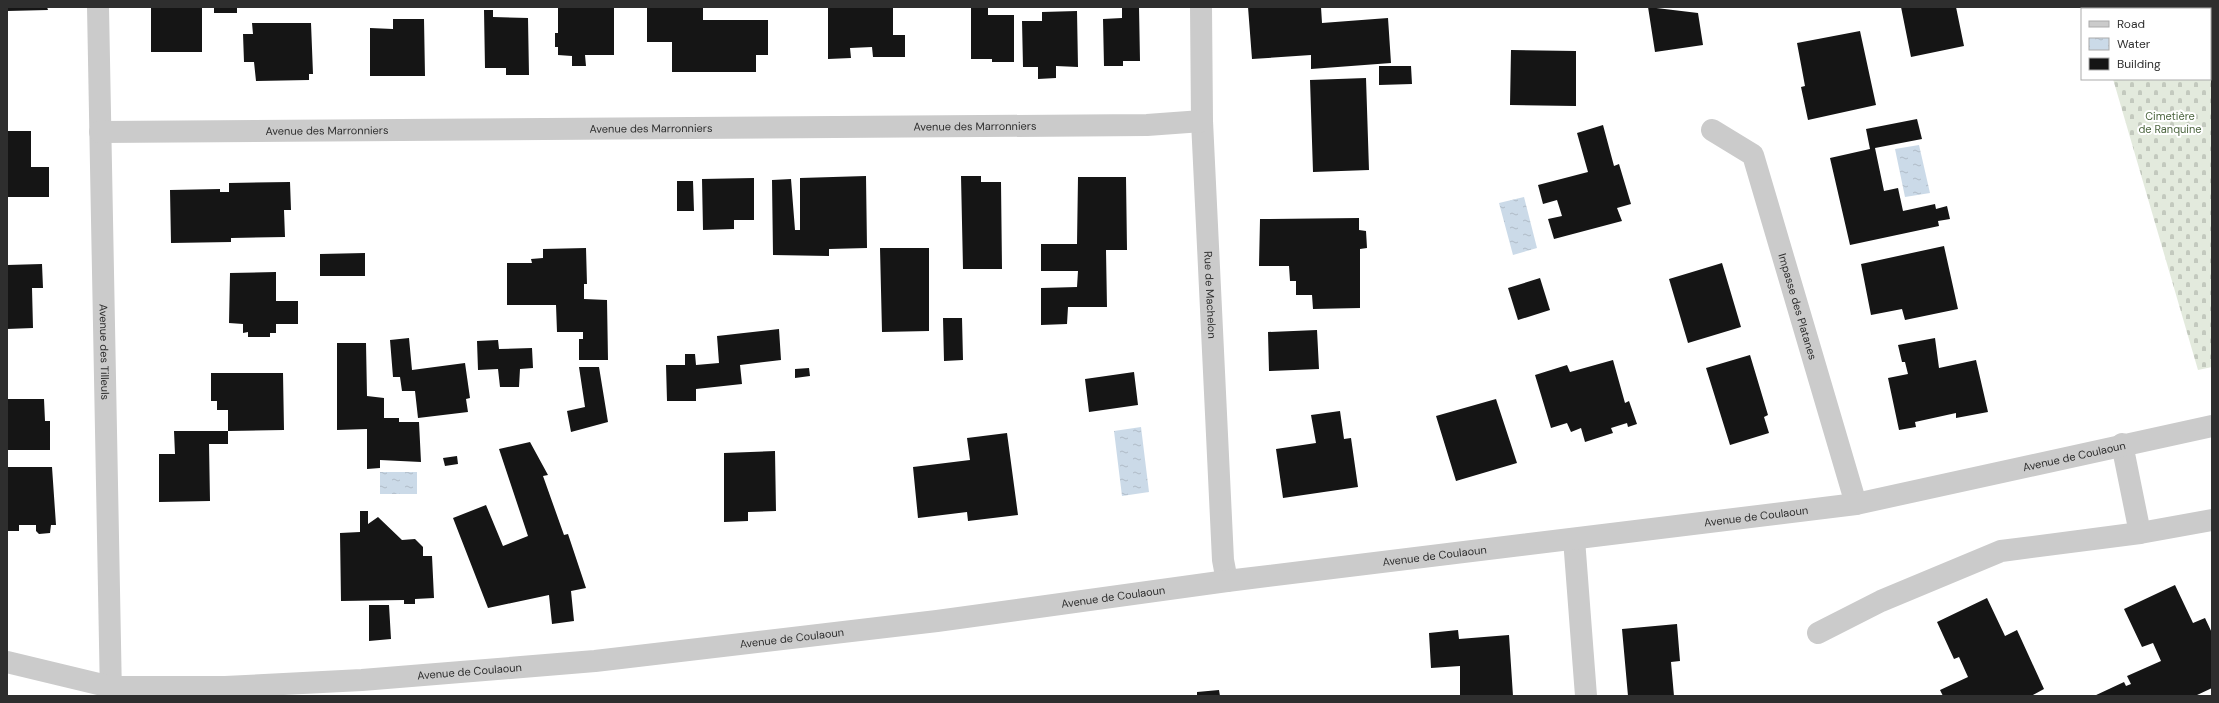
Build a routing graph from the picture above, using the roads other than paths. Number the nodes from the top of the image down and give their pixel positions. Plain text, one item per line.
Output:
1 (98, 7) edge
2 (1201, 7) edge
3 (1202, 121) junction
4 (1712, 130) dead end
5 (100, 132) junction
6 (2212, 426) edge
7 (2122, 444) junction
8 (1856, 504) junction
9 (2212, 520) edge
10 (2140, 533) junction
11 (1574, 539) junction
12 (1227, 581) junction
13 (1818, 633) dead end
14 (7, 662) edge
15 (111, 692) edge
16 (1586, 696) edge

1 - 5 street, Avenue des Tilleuls
2 - 3 street, Rue de Machelon
3 - 5 street, Avenue des Marronniers
3 - 12 street, Rue de Machelon
4 - 8 street, Impasse des Platanes
5 - 15 street, Avenue des Tilleuls
6 - 7 street, Avenue de Coulaoun
7 - 8 street, Avenue de Coulaoun
7 - 10 street
8 - 11 street, Avenue de Coulaoun
9 - 10 street
10 - 13 street
11 - 12 street, Avenue de Coulaoun
11 - 16 street
12 - 15 street, Avenue de Coulaoun
14 - 15 street, Avenue de Coulaoun

